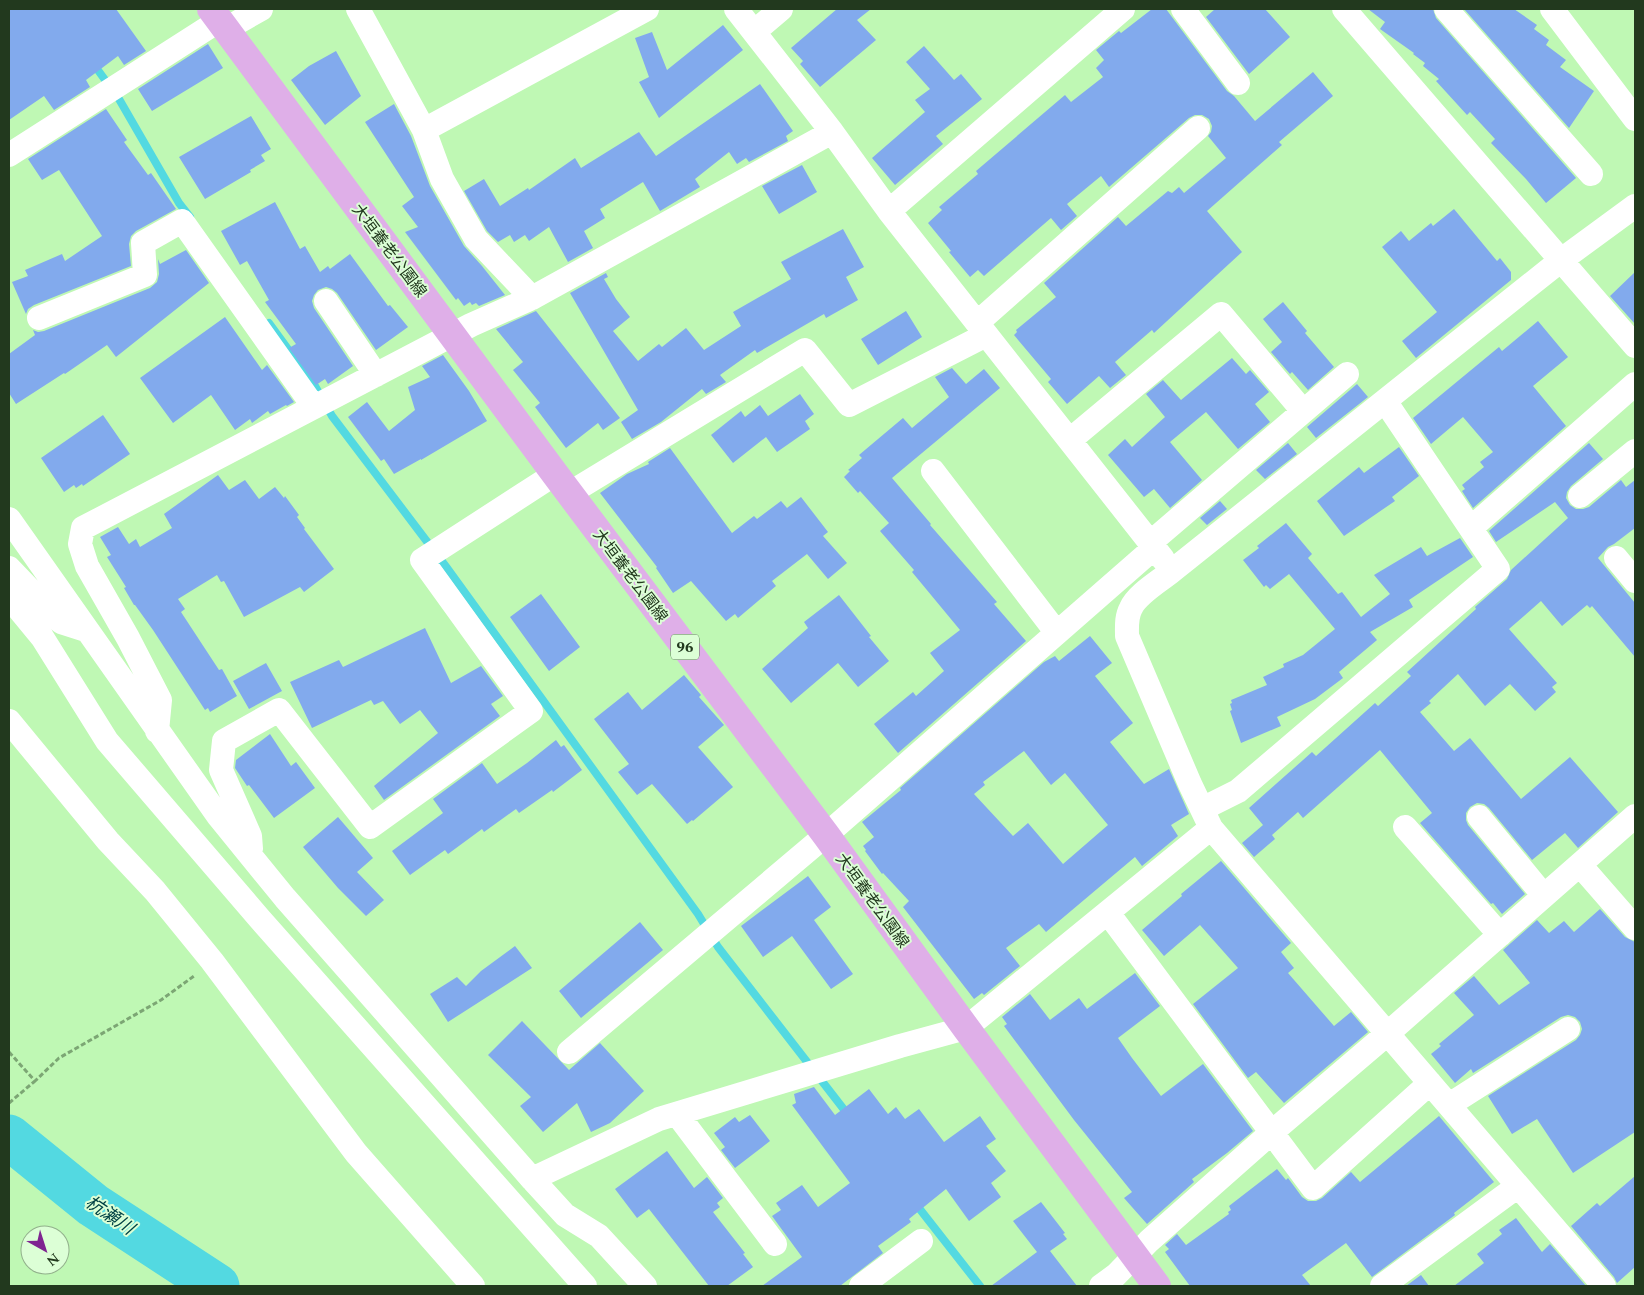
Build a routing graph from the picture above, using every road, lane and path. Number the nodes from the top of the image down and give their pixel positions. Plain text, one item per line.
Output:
1 (260, 9) edge
2 (358, 9) edge
3 (646, 9) edge
4 (736, 9) edge
5 (780, 9) edge
6 (1123, 9) edge
7 (1183, 9) edge
8 (1344, 9) edge
9 (1446, 9) edge
10 (1552, 9) edge
11 (219, 19) edge
12 (754, 32) junction
13 (1238, 83) dead end
14 (1632, 108) edge
15 (1198, 128) dead end
16 (424, 130) junction
17 (832, 132) junction
18 (9, 155) edge
19 (1591, 174) dead end
20 (1635, 206) edge
21 (889, 211) junction
22 (1560, 261) junction
23 (532, 298) junction
24 (326, 301) dead end
25 (39, 318) dead end
26 (982, 329) junction
27 (453, 335) junction
28 (1635, 346) edge
29 (1347, 374) dead end
30 (376, 375) junction
31 (1635, 384) edge
32 (1385, 401) junction
33 (314, 407) junction
34 (1303, 411) junction
35 (1070, 440) junction
36 (1635, 451) edge
37 (932, 471) dead end
38 (563, 483) junction
39 (1580, 496) dead end
40 (9, 519) edge
41 (1471, 528) junction
42 (1152, 545) junction
43 (1616, 558) dead end
44 (9, 568) edge
45 (1172, 570) junction
46 (1635, 581) edge
47 (9, 597) edge
48 (86, 630) junction
49 (1056, 633) junction
50 (9, 721) edge
51 (157, 731) junction
52 (1635, 816) edge
53 (1478, 817) dead end
54 (1207, 819) junction
55 (1405, 827) dead end
56 (826, 835) junction
57 (251, 854) junction
58 (1580, 865) junction
59 (1544, 896) junction
60 (1108, 913) junction
61 (1635, 928) edge
62 (1500, 935) junction
63 (212, 962) junction
64 (966, 1028) junction
65 (1568, 1029) dead end
66 (1387, 1034) junction
67 (9, 1052) edge
68 (569, 1052) dead end
69 (35, 1081) junction
70 (1430, 1084) junction
71 (9, 1103) edge
72 (1448, 1105) junction
73 (677, 1114) junction
74 (1272, 1133) junction
75 (532, 1179) junction
76 (1518, 1186) junction
77 (921, 1241) dead end
78 (775, 1244) dead end
79 (1135, 1256) junction
80 (473, 1286) edge
81 (585, 1286) edge
82 (645, 1286) edge
83 (860, 1286) edge
84 (1101, 1286) edge
85 (1157, 1286) edge
86 (1382, 1286) edge
87 (1604, 1286) edge

1 - 11 street
2 - 16 street
3 - 16 street
4 - 12 street
5 - 12 street
6 - 21 street
7 - 13 street
8 - 22 street
9 - 19 street
10 - 14 street
11 - 18 street
11 - 27 main road, 大垣養老公園線 / 96
12 - 17 street
15 - 26 street
16 - 23 street
17 - 21 street
17 - 23 street
20 - 22 street
21 - 26 street
22 - 28 street
22 - 32 street
23 - 27 street
24 - 30 street
25 - 33 street
26 - 35 street
26 - 38 street
27 - 30 street
27 - 38 main road, 大垣養老公園線 / 96
29 - 34 street
30 - 33 street
31 - 41 street
32 - 41 street
32 - 45 street
33 - 51 street
34 - 35 street
34 - 42 street
35 - 42 street
36 - 39 street
37 - 49 street
38 - 56 main road, 大垣養老公園線 / 96
38 - 57 street
40 - 48 street
41 - 54 street
42 - 45 street
42 - 49 street
43 - 46 street
44 - 48 street
45 - 54 street
47 - 81 street
48 - 51 street
49 - 56 street
50 - 63 street
51 - 57 street
52 - 58 street
53 - 59 street
54 - 60 street
54 - 66 street
55 - 62 street
56 - 64 main road, 大垣養老公園線 / 96
56 - 68 street
57 - 75 street
58 - 59 street
58 - 61 street
59 - 62 street
60 - 64 street
60 - 74 street
62 - 66 street
63 - 69 path
63 - 80 street
64 - 73 street
64 - 79 main road, 大垣養老公園線 / 96
65 - 72 street
66 - 70 street
66 - 74 street
67 - 69 path
69 - 71 path
70 - 72 street
70 - 74 street
72 - 76 street
73 - 75 street
73 - 78 street
74 - 79 street
75 - 82 street
76 - 86 street
76 - 87 street
77 - 83 street
79 - 84 street
79 - 85 main road, 大垣養老公園線 / 96

